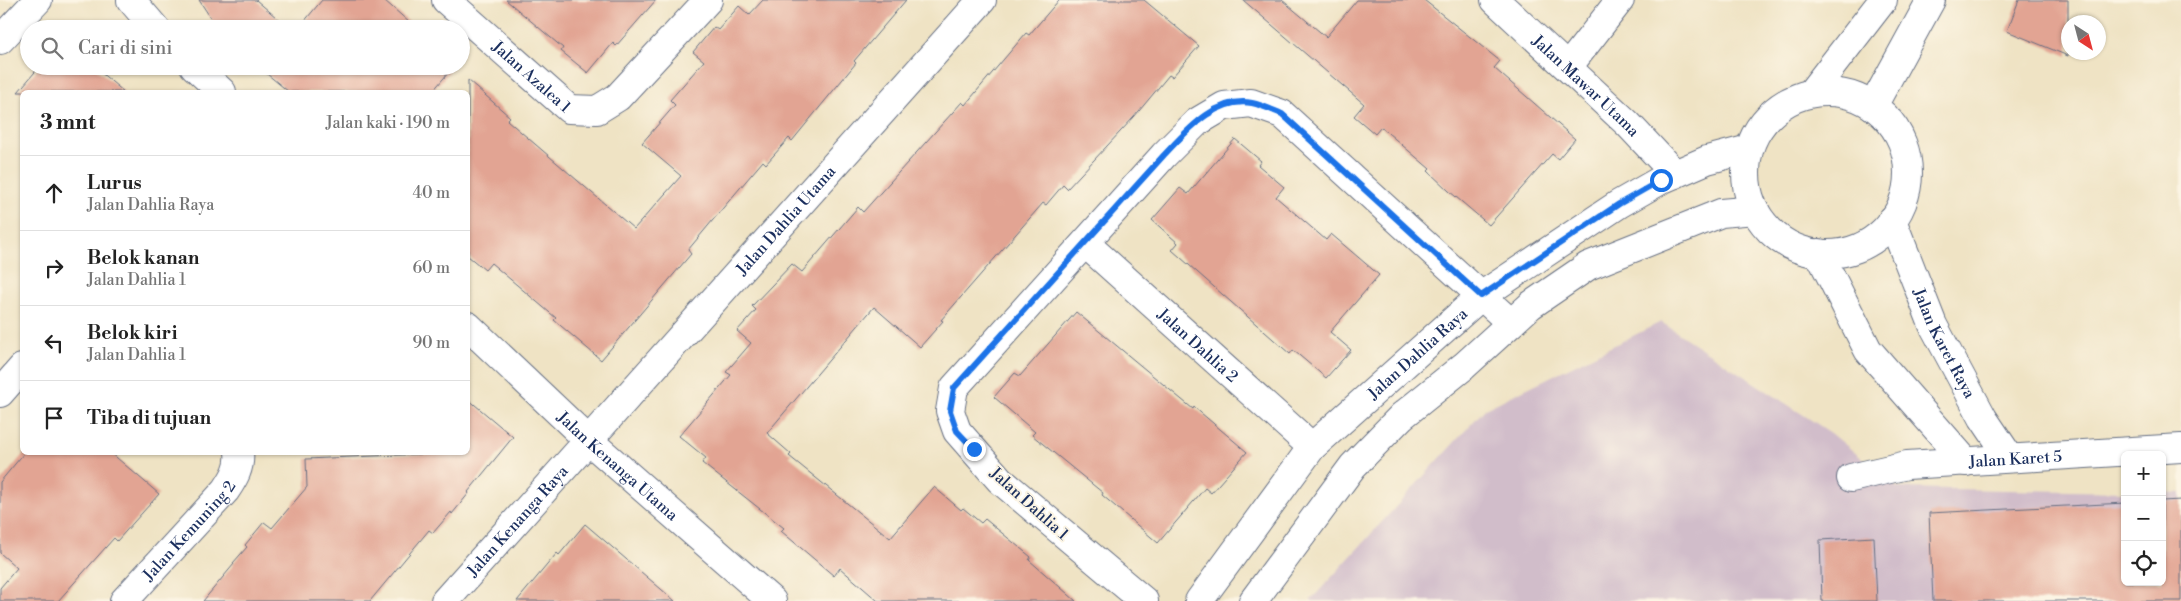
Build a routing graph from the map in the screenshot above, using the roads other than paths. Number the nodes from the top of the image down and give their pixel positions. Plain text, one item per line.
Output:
1 (38, 0) edge
2 (130, 0) edge
3 (446, 0) edge
4 (708, 0) edge
5 (982, 0) edge
6 (1495, 0) edge
7 (1620, 0) edge
8 (1883, 0) edge
9 (1931, 0) edge
10 (148, 20) edge
11 (469, 20) edge
12 (470, 21) edge
13 (0, 40) edge
14 (1568, 67) junction
15 (204, 75) edge
16 (220, 90) edge
17 (1810, 93) junction
18 (1873, 106) junction
19 (1749, 149) junction
20 (1676, 174) junction
21 (1754, 210) junction
22 (1892, 220) junction
23 (1086, 244) junction
24 (1820, 253) junction
25 (1481, 296) junction
26 (1511, 323) junction
27 (470, 328) edge
28 (20, 370) edge
29 (0, 393) edge
30 (587, 439) junction
31 (1312, 447) junction
32 (2181, 448) edge
33 (239, 455) edge
34 (2010, 458) junction
35 (1966, 462) junction
36 (1851, 478) dead end
37 (124, 601) edge
38 (444, 601) edge
39 (772, 601) edge
40 (1144, 601) edge
41 (1199, 601) edge
42 (1253, 601) edge

1 - 13 street
2 - 10 street
3 - 11 street, Jalan Azalea 1
4 - 12 street, Jalan Azalea 1
5 - 30 street, Jalan Dahlia Utama
6 - 14 street, Jalan Mawar Utama
7 - 14 street
8 - 17 street
9 - 18 street
14 - 20 street, Jalan Mawar Utama
15 - 16 street
17 - 18 street
17 - 19 street
18 - 22 street
19 - 20 street, Jalan Dahlia Raya
19 - 21 street
20 - 25 street, Jalan Dahlia Raya
21 - 24 street
21 - 26 street
22 - 24 street
22 - 34 street, Jalan Karet Raya
23 - 25 street, Jalan Dahlia 1
23 - 31 street, Jalan Dahlia 2
23 - 40 street, Jalan Dahlia 1
24 - 35 street
25 - 26 street, Jalan Dahlia 1
25 - 31 street, Jalan Dahlia Raya
26 - 42 street
27 - 30 street, Jalan Kenanga Utama
28 - 29 street
30 - 38 street, Jalan Kenanga Raya
30 - 39 street, Jalan Kenanga Utama
31 - 41 street, Jalan Dahlia Raya
32 - 34 street, Jalan Karet 5
33 - 37 street, Jalan Kemuning 2
34 - 35 street, Jalan Karet 5
35 - 36 street, Jalan Karet 5

